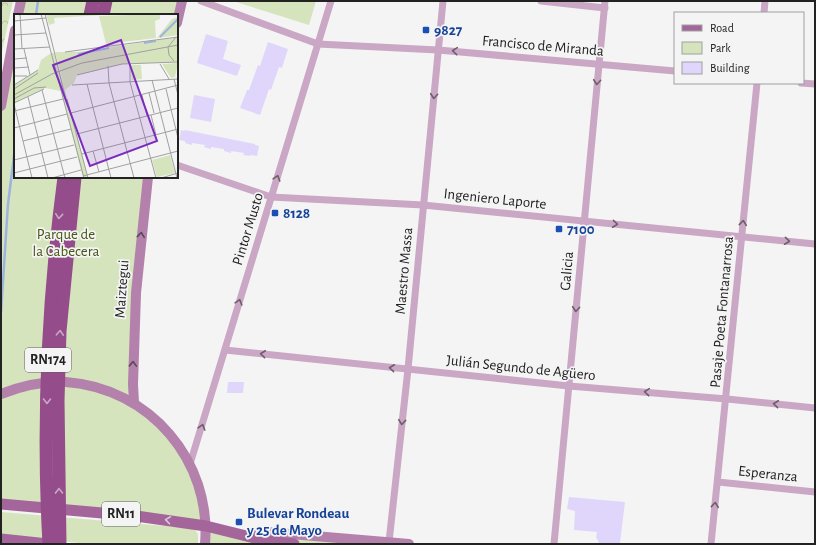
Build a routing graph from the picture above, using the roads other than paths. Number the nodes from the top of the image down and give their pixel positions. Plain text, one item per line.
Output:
1 (21, 1) edge
2 (93, 1) edge
3 (106, 1) edge
4 (182, 1) edge
5 (201, 1) edge
6 (331, 1) edge
7 (442, 1) edge
8 (541, 1) edge
9 (765, 1) edge
10 (605, 4) edge
11 (764, 12) edge
12 (18, 14) edge
13 (90, 14) edge
14 (103, 14) edge
15 (178, 19) edge
16 (14, 35) edge
17 (318, 44) junction
18 (438, 50) junction
19 (599, 64) junction
20 (674, 72) edge
21 (804, 83) edge
22 (757, 84) edge
23 (815, 84) edge
24 (1, 106) edge
25 (178, 165) edge
26 (64, 178) edge
27 (75, 178) edge
28 (148, 178) edge
29 (271, 197) junction
30 (423, 205) junction
31 (584, 221) junction
32 (742, 237) junction
33 (815, 244) edge
34 (225, 350) junction
35 (408, 370) junction
36 (569, 386) junction
37 (1, 394) edge
38 (727, 399) junction
39 (134, 403) junction
40 (815, 408) edge
41 (190, 464) junction
42 (718, 482) junction
43 (815, 492) edge
44 (1, 504) edge
45 (206, 526) junction
46 (250, 536) junction
47 (1, 539) edge
48 (390, 542) junction
49 (48, 544) edge
50 (60, 544) edge
51 (205, 544) edge
52 (294, 544) edge
53 (409, 544) edge
54 (554, 544) edge
55 (711, 544) edge

1 - 12 main road
2 - 13 highway
3 - 14 highway
4 - 15 main road
5 - 17 street, Francisco de Miranda
6 - 17 street, Pintor Musto
7 - 18 street, Maestro Massa
8 - 10 street
9 - 11 street
10 - 19 street, Galicia
16 - 24 main road
17 - 18 street, Francisco de Miranda
29 -> 17 street, Pintor Musto
19 -> 18 street, Francisco de Miranda
18 -> 30 street, Maestro Massa
19 - 20 street, Francisco de Miranda
19 -> 31 street, Galicia
21 - 23 street
32 -> 22 street, Pasaje Poeta Fontanarrosa
25 - 29 street, Ingeniero Laporte
26 -> 49 highway, RN174, bridge
50 -> 27 highway, RN174, bridge
39 -> 28 main road, Maiztegui
29 - 30 street, Ingeniero Laporte
34 -> 29 street, Pintor Musto
30 - 31 street, Ingeniero Laporte
30 - 35 street, Maestro Massa
31 -> 32 street, Ingeniero Laporte
31 -> 36 street, Galicia
32 -> 33 street, Ingeniero Laporte
32 - 38 street, Pasaje Poeta Fontanarrosa
35 -> 34 street, Julián Segundo de Agüero
41 -> 34 street, Pintor Musto
35 - 36 street, Julián Segundo de Agüero
35 -> 48 street, Maestro Massa
38 -> 36 street, Julián Segundo de Agüero
36 - 54 street, Galicia
37 - 39 main road
40 -> 38 street, Julián Segundo de Agüero
38 - 42 street, Pasaje Poeta Fontanarrosa
39 - 41 main road
41 - 45 main road
42 - 43 street, Esperanza
55 -> 42 street, Pasaje Poeta Fontanarrosa
45 -> 44 main road, RN11
45 - 46 main road
45 - 51 main road
46 - 48 main road
46 - 52 main road
47 - 49 main road
48 - 53 main road

